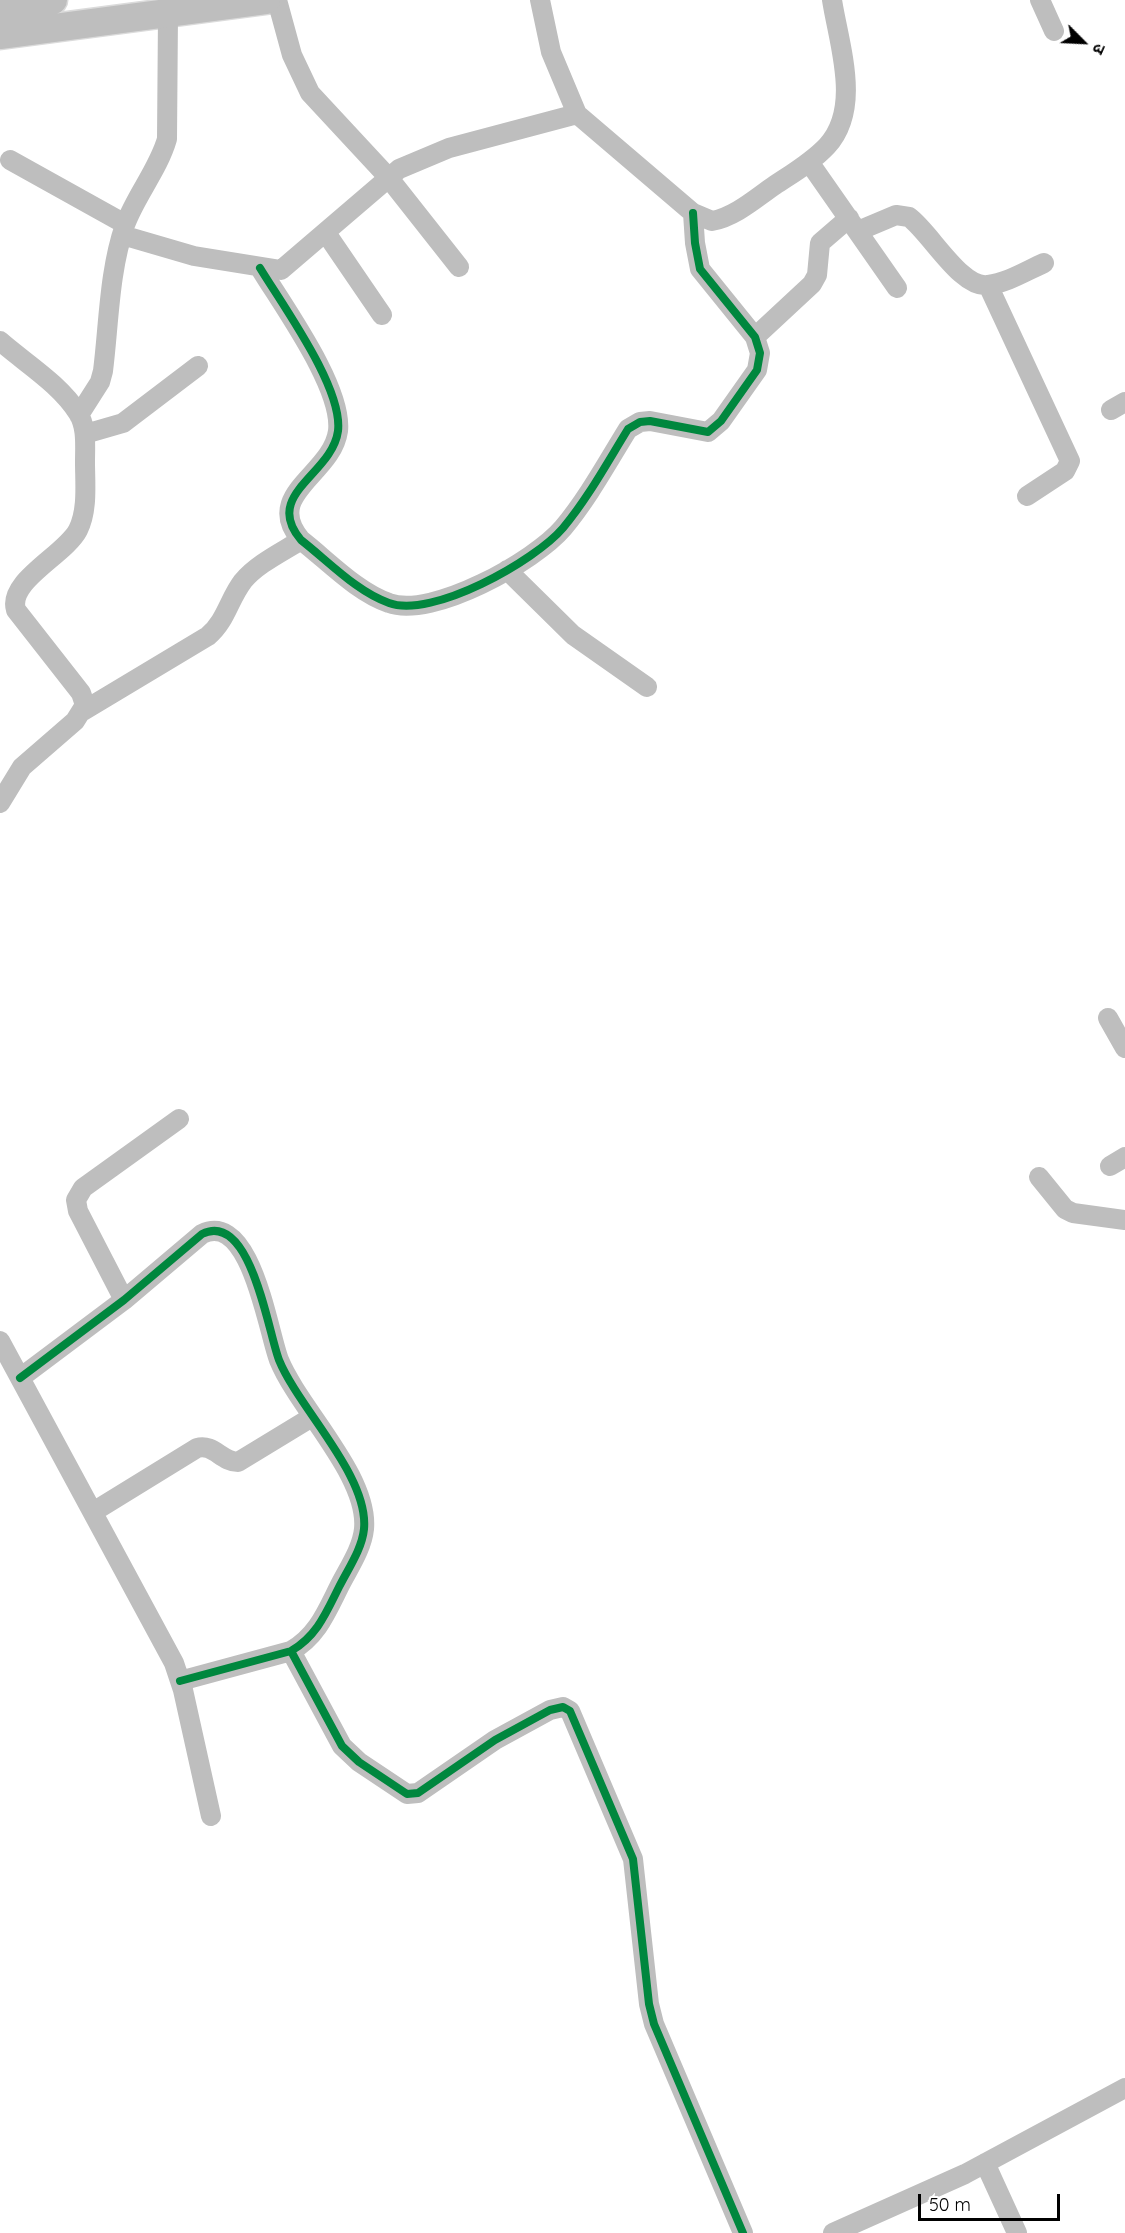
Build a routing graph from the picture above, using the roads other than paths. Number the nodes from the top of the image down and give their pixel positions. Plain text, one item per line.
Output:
1 (53, 0) edge
2 (266, 0) edge
3 (277, 0) edge
4 (540, 0) edge
5 (832, 0) edge
6 (1040, 0) edge
7 (13, 4) edge
8 (168, 15) junction
9 (1054, 31) dead end
10 (0, 35) edge
11 (577, 114) junction
12 (10, 160) dead end
13 (809, 162) junction
14 (388, 177) junction
15 (693, 213) junction
16 (854, 224) junction
17 (124, 229) junction
18 (326, 233) junction
19 (1044, 263) dead end
20 (459, 267) dead end
21 (260, 268) junction
22 (988, 285) junction
23 (897, 288) dead end
24 (382, 315) dead end
25 (755, 337) junction
26 (0, 341) edge
27 (198, 366) dead end
28 (79, 415) junction
29 (85, 434) junction
30 (1028, 496) dead end
31 (301, 540) junction
32 (507, 570) junction
33 (647, 687) dead end
34 (83, 711) junction
35 (0, 801) edge
36 (1108, 1018) dead end
37 (1125, 1048) edge
38 (178, 1119) dead end
39 (1040, 1177) dead end
40 (1125, 1220) edge
41 (124, 1300) junction
42 (0, 1341) edge
43 (20, 1378) junction
44 (312, 1417) junction
45 (93, 1512) junction
46 (291, 1651) junction
47 (180, 1681) junction
48 (211, 1816) dead end
49 (1125, 2088) edge
50 (985, 2163) junction
51 (743, 2233) edge
52 (833, 2233) edge
53 (1017, 2233) edge

1 - 7 highway
2 - 8 highway
3 - 14 street
4 - 11 street
5 - 13 street
6 - 9 street
8 - 10 highway
8 - 17 street
11 - 14 street
11 - 15 street
12 - 17 street
13 - 15 street
13 - 16 street
14 - 18 street
14 - 20 street
15 - 25 street
16 - 22 street
16 - 23 street
16 - 25 street
17 - 21 street
17 - 28 street
18 - 21 street
18 - 24 street
19 - 22 street
21 - 31 street
22 - 30 street
25 - 32 street
26 - 28 street
27 - 29 street
28 - 29 street
29 - 34 street
31 - 32 street
31 - 34 street
32 - 33 street
34 - 35 street
36 - 37 street
38 - 41 street
39 - 40 street
41 - 43 street
41 - 44 street
42 - 43 street
43 - 45 street
44 - 45 street
44 - 46 street
45 - 47 street
46 - 47 street
46 - 51 street
47 - 48 street
49 - 50 street
50 - 52 street
50 - 53 street

